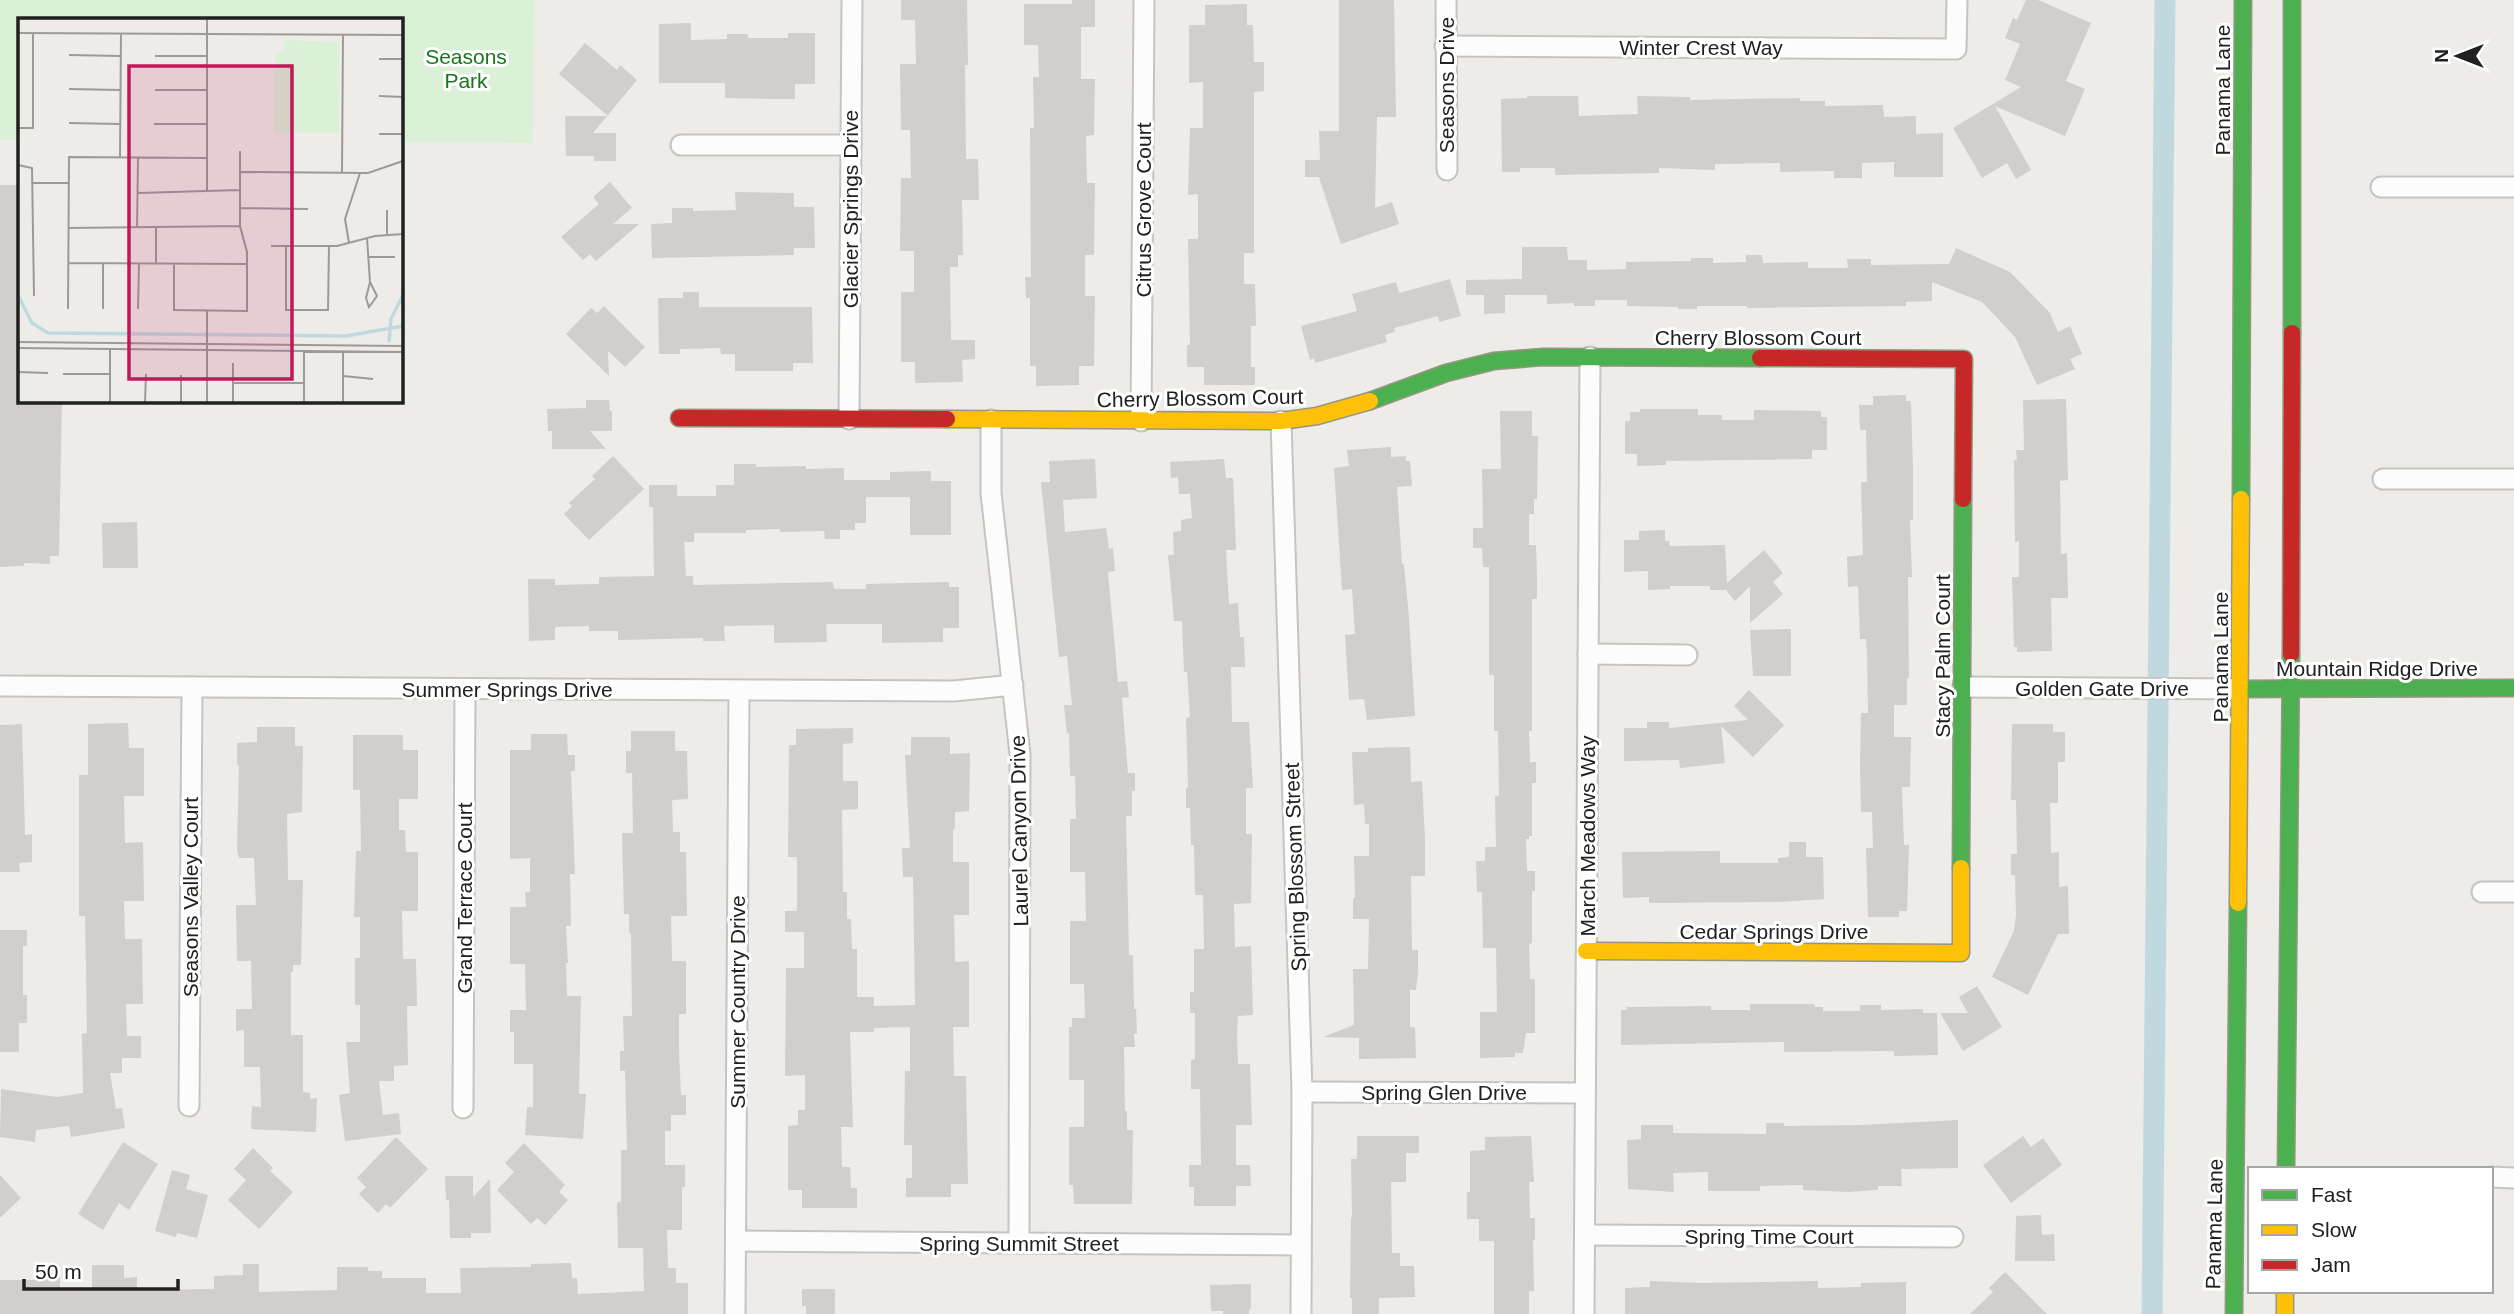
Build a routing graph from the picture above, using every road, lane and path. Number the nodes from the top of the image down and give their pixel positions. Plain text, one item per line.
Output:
1 (852, 0) edge
2 (1144, 0) edge
3 (1446, 0) edge
4 (1957, 0) edge
5 (2243, 0) edge
6 (2292, 0) edge
7 (1445, 46) junction
8 (681, 145) dead end
9 (851, 145) junction
10 (1447, 170) dead end
11 (2381, 187) dead end
12 (2514, 187) edge
13 (1590, 357) junction
14 (1964, 359) joint
15 (679, 418) dead end
16 (849, 419) junction
17 (991, 420) junction
18 (1142, 421) junction
19 (1281, 421) junction
20 (2514, 479) edge
21 (2383, 480) dead end
22 (1588, 654) junction
23 (1687, 654) dead end
24 (1013, 685) junction
25 (0, 686) edge
26 (192, 687) junction
27 (1963, 687) junction
28 (2514, 688) edge
29 (466, 689) junction
30 (2241, 689) junction
31 (2291, 690) junction
32 (739, 691) junction
33 (2482, 892) dead end
34 (2514, 892) edge
35 (1586, 951) junction
36 (1961, 953) joint
37 (1303, 1092) junction
38 (1585, 1093) junction
39 (189, 1106) dead end
40 (463, 1108) dead end
41 (2286, 1167) edge
42 (2493, 1177) edge
43 (2514, 1178) edge
44 (1585, 1235) junction
45 (1953, 1237) dead end
46 (736, 1241) junction
47 (1018, 1243) junction
48 (1301, 1245) junction
49 (2285, 1293) edge
50 (2239, 1311) edge
51 (735, 1314) edge
52 (1301, 1314) edge
53 (1584, 1314) edge
54 (2285, 1314) edge

1 - 9 street, Glacier Springs Drive
2 - 18 street, Citrus Grove Court
3 - 7 street, Seasons Drive
4 - 7 street, Winter Crest Way
5 - 30 street, Panama Lane
6 - 31 street
7 - 10 street, Seasons Drive
8 - 9 street
9 - 16 street, Glacier Springs Drive
11 - 12 street
13 - 14 street, Cherry Blossom Court
13 - 19 street, Cherry Blossom Court
13 - 22 street, March Meadows Way
14 - 27 street, Stacy Palm Court
15 - 16 street, Cherry Blossom Court
16 - 17 street, Cherry Blossom Court
17 - 18 street, Cherry Blossom Court
17 - 24 street, Laurel Canyon Drive
18 - 19 street, Cherry Blossom Court
19 - 37 street, Spring Blossom Street
20 - 21 street
22 - 23 street
22 - 35 street, March Meadows Way
24 - 32 street, Summer Springs Drive
24 - 47 street, Laurel Canyon Drive
25 - 26 street, Summer Springs Drive
26 - 29 street, Summer Springs Drive
26 - 39 street, Seasons Valley Court
27 - 30 street, Golden Gate Drive
27 - 36 street, Stacy Palm Court
28 - 31 street, Mountain Ridge Drive
29 - 32 street, Summer Springs Drive
29 - 40 street, Grand Terrace Court
30 - 31 street, Mountain Ridge Drive
30 - 50 street, Panama Lane
31 - 41 street
32 - 46 street, Summer Country Drive
33 - 34 street
35 - 36 street, Cedar Springs Drive
35 - 38 street, March Meadows Way
37 - 38 street, Spring Glen Drive
37 - 48 street, Spring Blossom Street
38 - 44 street, March Meadows Way
42 - 43 street
44 - 45 street, Spring Time Court
44 - 53 street, March Meadows Way
46 - 47 street, Spring Summit Street
46 - 51 street, Summer Country Drive
47 - 48 street, Spring Summit Street
48 - 52 street, Spring Blossom Street
49 - 54 street

